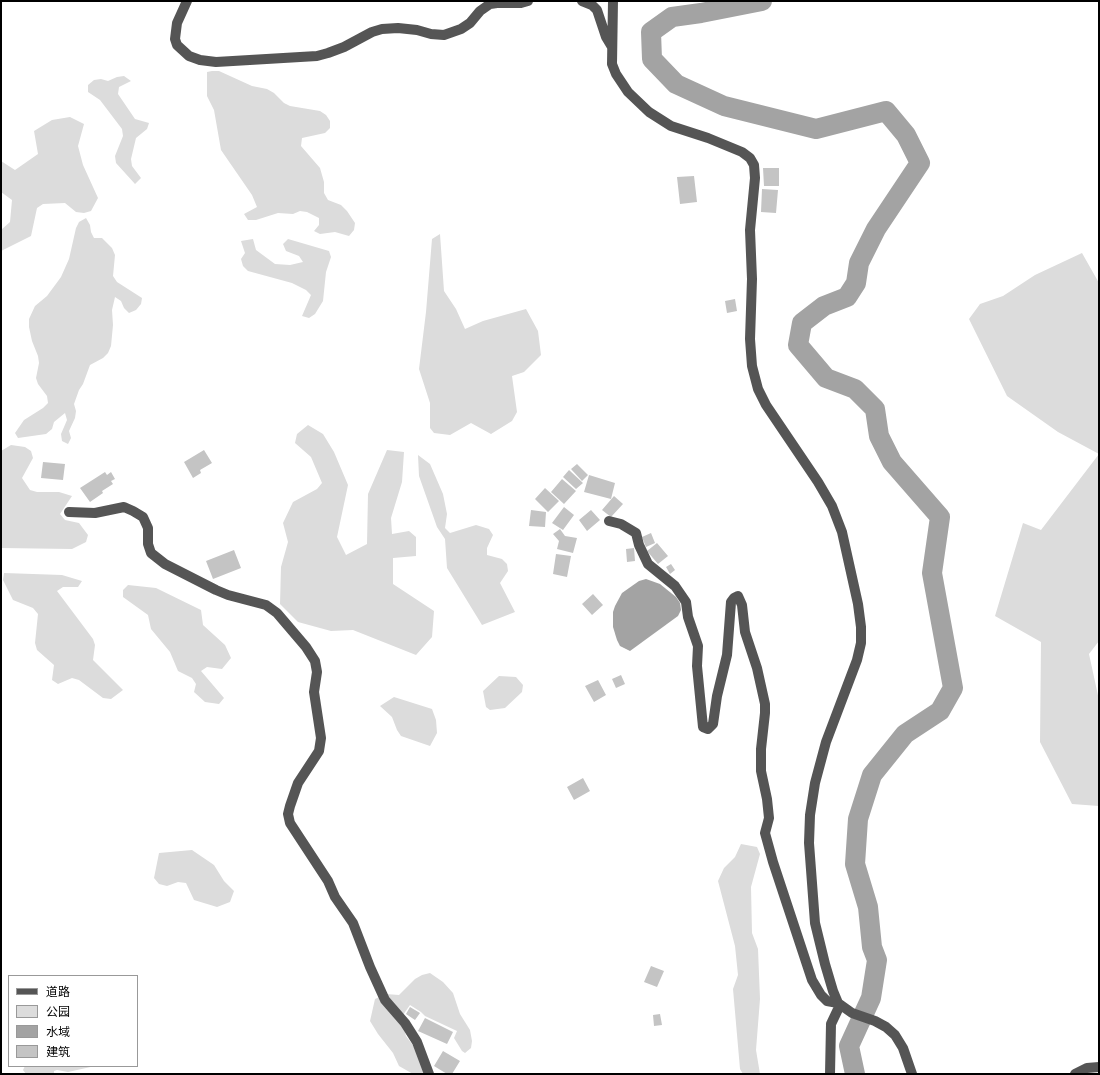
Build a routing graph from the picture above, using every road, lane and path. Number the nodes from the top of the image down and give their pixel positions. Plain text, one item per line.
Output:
1 (187, 1) edge
2 (528, 1) edge
3 (582, 1) edge
4 (613, 1) edge
5 (612, 47) junction
6 (69, 512) dead end
7 (609, 521) dead end
8 (839, 1004) junction
9 (1099, 1067) edge
10 (429, 1074) edge
11 (830, 1074) edge
12 (912, 1074) edge
13 (1075, 1074) edge

1 - 2 street
3 - 5 street
4 - 5 street
5 - 8 street
6 - 10 street
7 - 8 street
8 - 11 street
8 - 12 street
9 - 13 street

